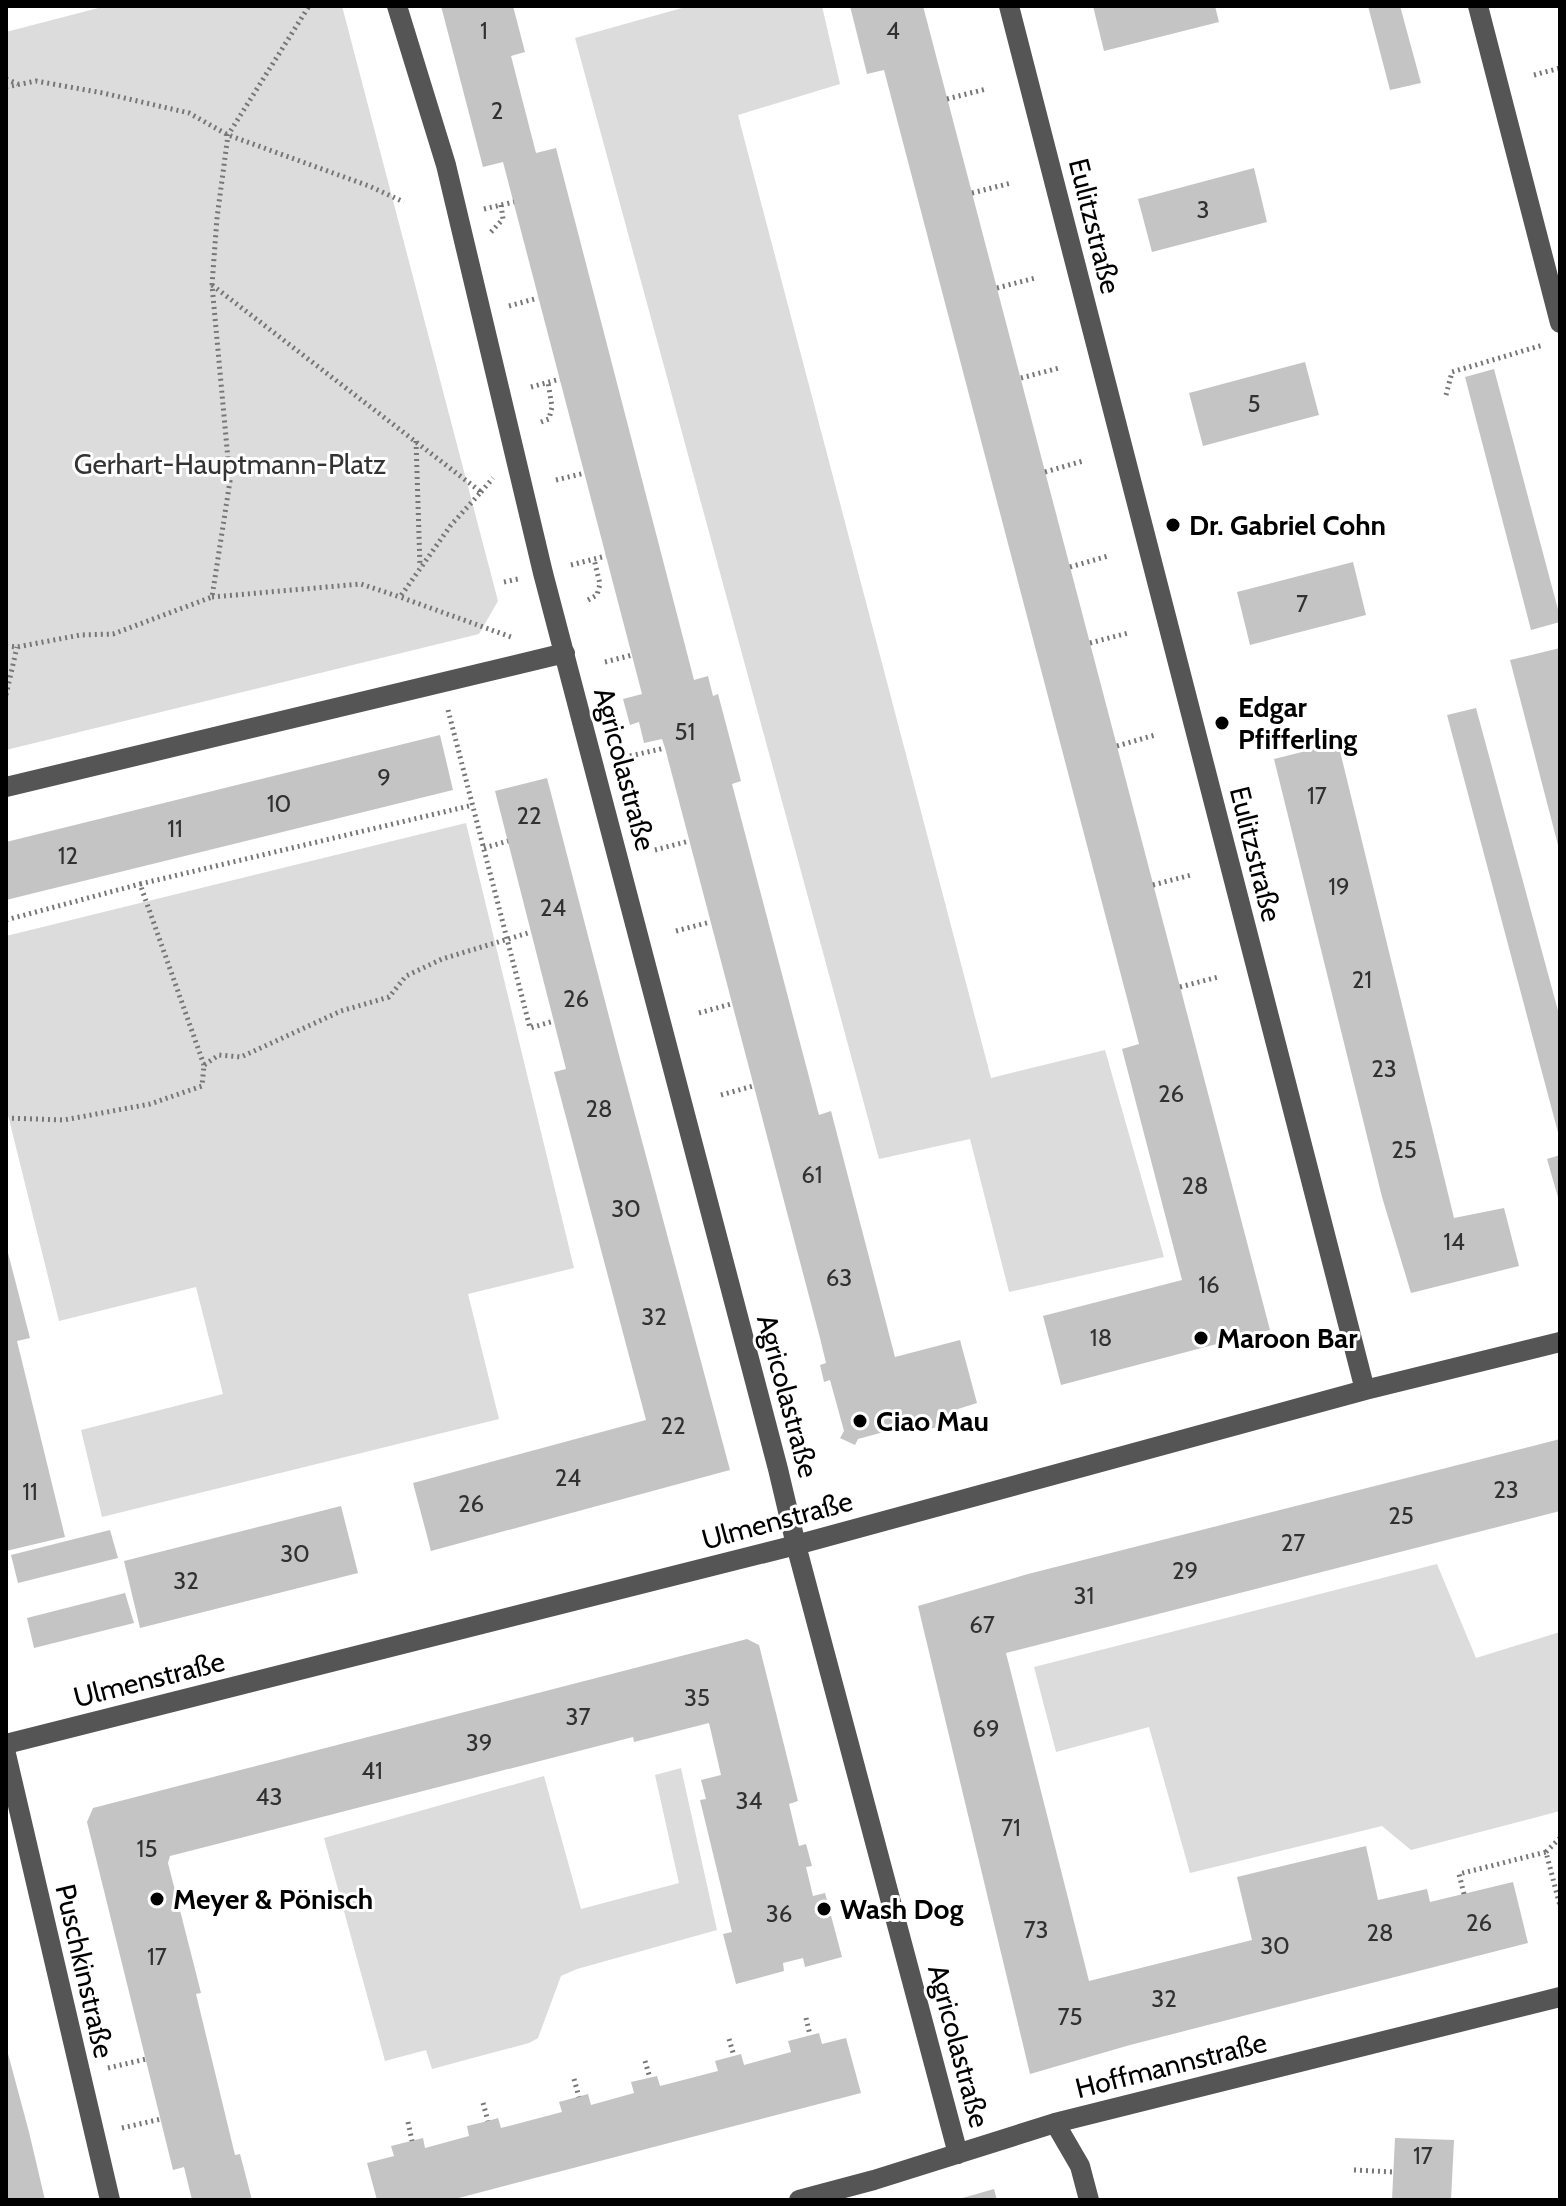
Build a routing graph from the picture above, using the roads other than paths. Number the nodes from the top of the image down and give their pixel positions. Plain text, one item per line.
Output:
1 (397, 6) edge
2 (1009, 6) edge
3 (1478, 6) edge
4 (1560, 323) edge
5 (565, 653) junction
6 (6, 787) edge
7 (1560, 1342) edge
8 (1365, 1390) junction
9 (796, 1545) junction
10 (6, 1744) edge
11 (6, 1754) edge
12 (1560, 1997) edge
13 (1055, 2123) junction
14 (958, 2154) junction
15 (110, 2200) edge
16 (799, 2200) edge
17 (1089, 2200) edge

1 - 5 street
2 - 8 street, Eulitzstraße
3 - 4 street
5 - 6 street
5 - 9 street, Agricolastraße
7 - 8 street, Ulmenstraße
8 - 9 street, Ulmenstraße
9 - 10 street, Ulmenstraße
9 - 14 street, Agricolastraße
11 - 15 street, Puschkinstraße
12 - 13 street, Hoffmannstraße
13 - 14 street, Hoffmannstraße
13 - 17 street
14 - 16 street, Hoffmannstraße

